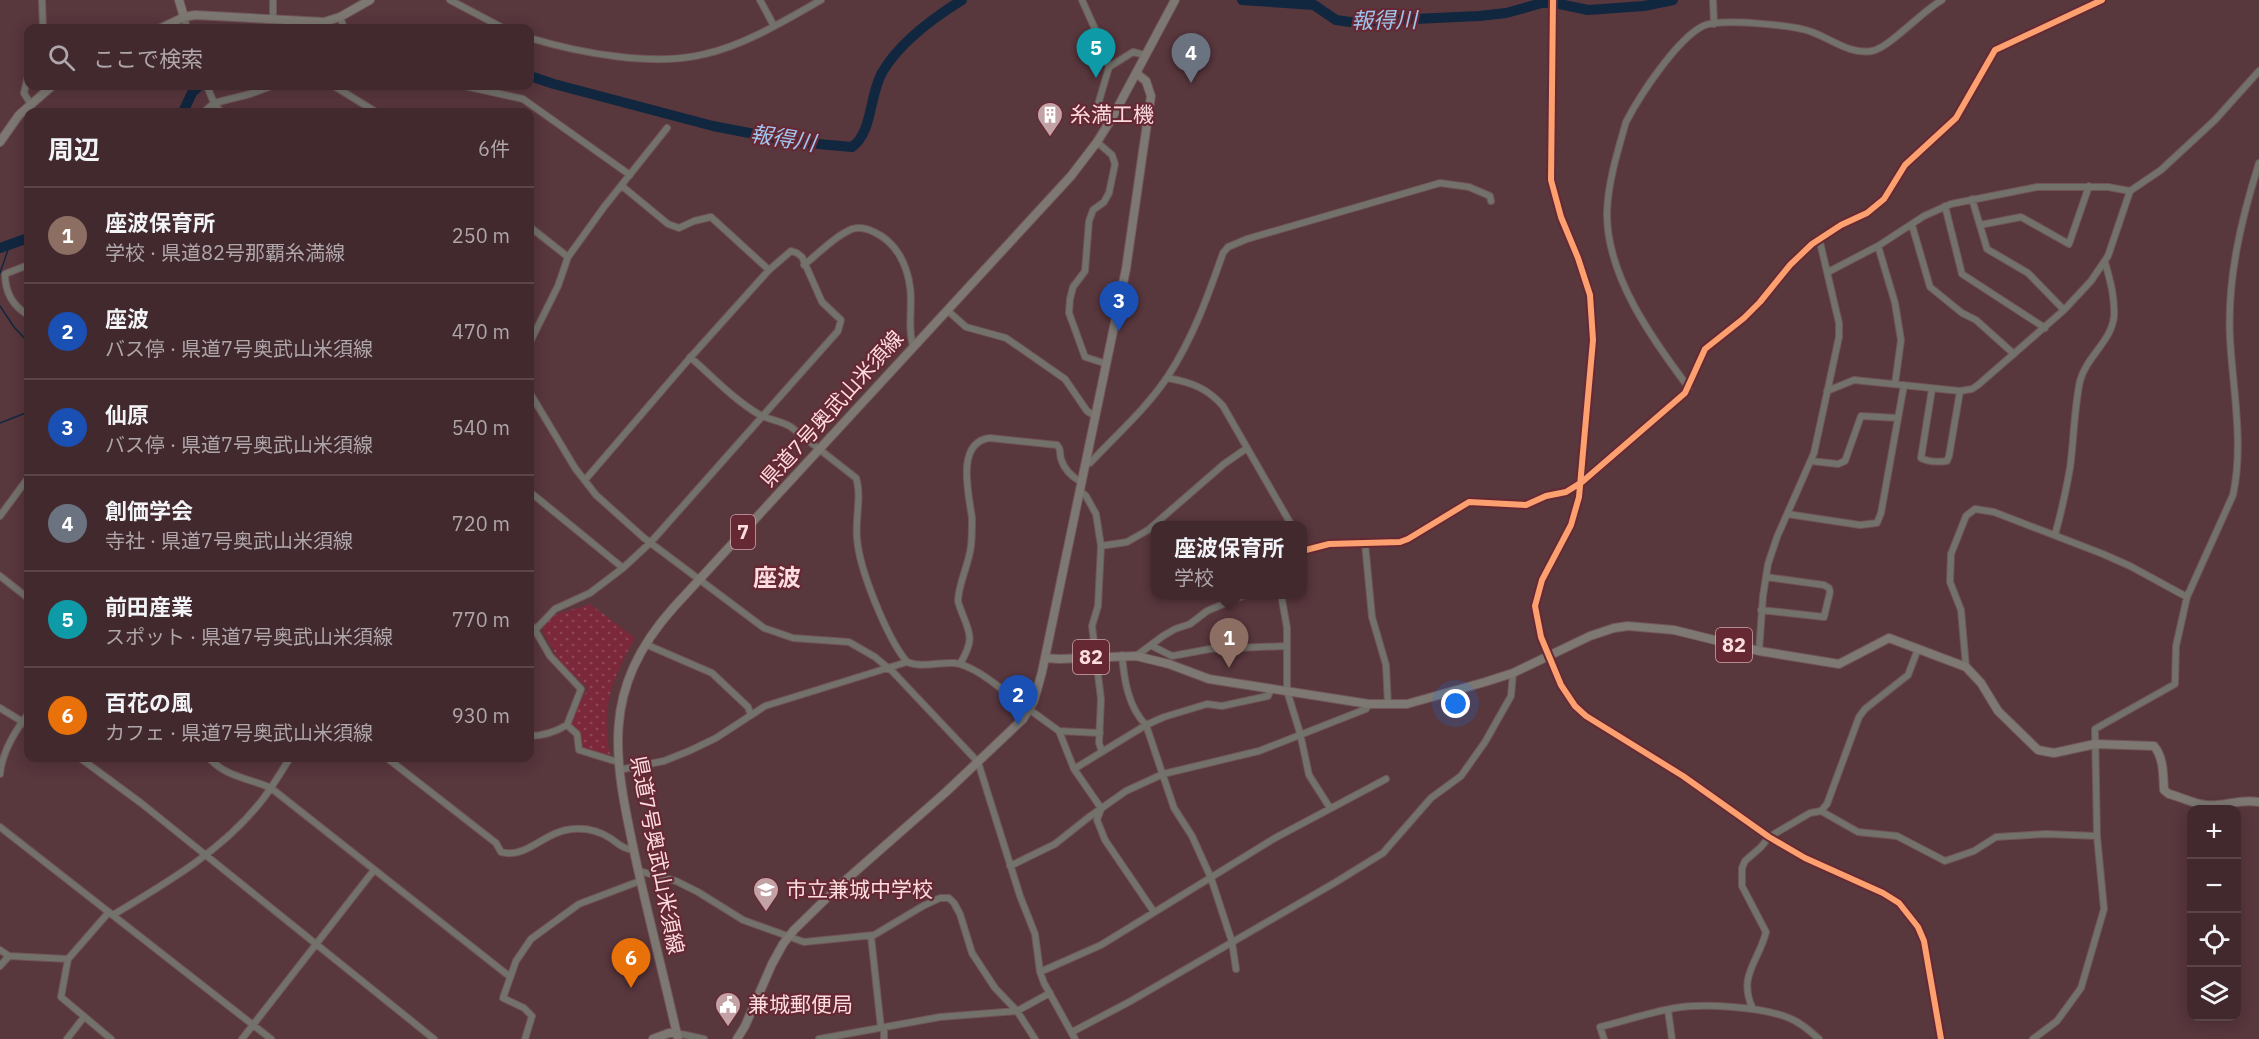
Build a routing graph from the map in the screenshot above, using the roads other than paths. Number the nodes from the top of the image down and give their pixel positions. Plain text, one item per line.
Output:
1 (42, 0) edge
2 (179, 0) edge
3 (273, 0) edge
4 (370, 0) edge
5 (450, 0) edge
6 (760, 0) edge
7 (821, 0) edge
8 (1082, 0) edge
9 (1553, 0) edge
10 (1713, 0) edge
11 (1942, 0) edge
12 (2102, 0) edge
13 (1173, 3) edge
14 (184, 16) junction
15 (340, 17) junction
16 (273, 20) junction
17 (1714, 22) junction
18 (43, 24) edge
19 (169, 24) edge
20 (186, 24) edge
21 (343, 24) edge
22 (495, 24) edge
23 (774, 26) junction
24 (534, 39) edge
25 (1145, 55) junction
26 (1109, 66) junction
27 (2259, 71) edge
28 (1136, 73) junction
29 (25, 90) edge
30 (47, 90) edge
31 (208, 90) edge
32 (261, 90) edge
33 (340, 90) edge
34 (483, 90) edge
35 (212, 100) junction
36 (30, 104) junction
37 (26, 108) edge
38 (207, 108) edge
39 (218, 108) edge
40 (370, 108) edge
41 (1097, 108) dead end
42 (24, 111) edge
43 (668, 128) dead end
44 (0, 142) edge
45 (1096, 142) junction
46 (2259, 163) edge
47 (630, 175) junction
48 (621, 186) junction
49 (2089, 186) junction
50 (2130, 191) junction
51 (1972, 199) junction
52 (1491, 201) dead end
53 (1945, 206) junction
54 (1912, 225) junction
55 (1980, 225) junction
56 (534, 230) edge
57 (1819, 238) junction
58 (1878, 246) junction
59 (568, 257) junction
60 (2105, 262) junction
61 (804, 265) junction
62 (24, 267) edge
63 (769, 270) junction
64 (1828, 272) junction
65 (947, 310) junction
66 (2064, 310) junction
67 (24, 312) edge
68 (2045, 328) junction
69 (534, 334) edge
70 (913, 346) junction
71 (2014, 354) junction
72 (690, 357) junction
73 (1107, 364) junction
74 (1167, 378) junction
75 (1895, 384) junction
76 (1904, 385) junction
77 (1689, 388) junction
78 (1932, 389) junction
79 (1960, 391) junction
80 (1827, 392) junction
81 (534, 400) edge
82 (762, 416) junction
83 (1095, 416) junction
84 (1898, 418) junction
85 (1247, 448) junction
86 (819, 449) junction
87 (1811, 461) junction
88 (1085, 462) junction
89 (585, 480) junction
90 (1582, 482) junction
91 (24, 483) edge
92 (1080, 486) junction
93 (534, 495) edge
94 (1787, 514) junction
95 (0, 516) edge
96 (1158, 521) edge
97 (1290, 521) edge
98 (1151, 527) edge
99 (2055, 535) junction
100 (651, 542) junction
101 (1365, 543) junction
102 (1101, 546) junction
103 (1307, 548) edge
104 (623, 568) junction
105 (0, 576) edge
106 (1766, 577) junction
107 (699, 580) junction
108 (24, 595) edge
109 (2187, 597) junction
110 (1235, 599) edge
111 (1282, 599) edge
112 (1761, 610) junction
113 (535, 630) joint
114 (645, 644) junction
115 (1152, 646) junction
116 (1287, 646) junction
117 (1918, 649) junction
118 (1759, 651) junction
119 (1122, 655) junction
120 (1094, 656) junction
121 (1136, 656) junction
122 (1548, 656) junction
123 (1045, 658) junction
124 (1170, 660) junction
125 (907, 662) junction
126 (960, 664) junction
127 (887, 666) junction
128 (1966, 667) junction
129 (1513, 674) junction
130 (1271, 689) junction
131 (1287, 691) junction
132 (1369, 704) junction
133 (1388, 705) junction
134 (0, 708) edge
135 (1029, 711) junction
136 (751, 715) junction
137 (24, 722) edge
138 (567, 725) junction
139 (1146, 725) junction
140 (24, 726) edge
141 (1059, 731) junction
142 (1100, 733) junction
143 (1300, 734) junction
144 (534, 736) edge
145 (2095, 744) junction
146 (1101, 752) junction
147 (86, 762) edge
148 (214, 762) edge
149 (287, 762) edge
150 (392, 762) edge
151 (978, 762) junction
152 (618, 766) junction
153 (1074, 769) junction
154 (0, 774) edge
155 (1163, 774) junction
156 (1386, 778) dead end
157 (271, 788) junction
158 (2259, 802) edge
159 (1101, 808) junction
160 (1330, 808) junction
161 (1821, 811) junction
162 (0, 826) edge
163 (2097, 836) junction
164 (1769, 837) junction
165 (634, 850) junction
166 (206, 856) junction
167 (1010, 866) junction
168 (374, 870) junction
169 (639, 871) junction
170 (1211, 878) junction
171 (640, 881) junction
172 (1154, 912) junction
173 (111, 914) junction
174 (789, 936) junction
175 (871, 936) junction
176 (1232, 942) junction
177 (316, 945) junction
178 (0, 950) edge
179 (9, 957) junction
180 (68, 959) junction
181 (0, 966) edge
182 (1236, 969) dead end
183 (1040, 972) junction
184 (509, 976) junction
185 (1050, 993) junction
186 (1753, 1009) junction
187 (1668, 1010) junction
188 (1017, 1011) junction
189 (84, 1017) junction
190 (253, 1024) junction
191 (883, 1028) junction
192 (1072, 1032) junction
193 (677, 1036) edge
194 (67, 1039) edge
195 (111, 1039) edge
196 (242, 1039) edge
197 (272, 1039) edge
198 (434, 1039) edge
199 (525, 1039) edge
200 (653, 1039) edge
201 (704, 1039) edge
202 (736, 1039) edge
203 (819, 1039) edge
204 (884, 1039) edge
205 (1035, 1039) edge
206 (1075, 1039) edge
207 (1604, 1039) edge
208 (1672, 1039) edge
209 (1819, 1039) edge
210 (1941, 1039) edge
211 (2033, 1039) edge

1 - 18 street
2 - 14 main road
3 - 16 street
4 - 15 main road
5 - 22 street
6 - 23 street
7 - 23 street
8 - 26 street
9 - 90 street
10 - 17 street
11 - 17 street
12 - 57 street
13 - 25 main road, 県道7号奥武山米須線 / 7
14 - 16 main road
14 - 19 main road
14 - 20 street
15 - 16 main road
15 - 21 street
17 - 77 street
23 - 24 street
25 - 26 street
25 - 28 main road, 県道7号奥武山米須線 / 7
26 - 41 street
27 - 50 street
28 - 45 main road, 県道7号奥武山米須線 / 7
28 - 73 main road
29 - 36 street
30 - 36 main road
31 - 35 street
32 - 35 street
33 - 40 street
34 - 47 street
35 - 38 street
35 - 39 street
36 - 37 main road
42 - 44 main road
43 - 47 street
45 - 65 main road, 県道7号奥武山米須線 / 7
45 - 73 street
46 - 109 street
47 - 48 street
48 - 59 street
48 - 63 street
49 - 50 street
49 - 51 street
49 - 55 street
50 - 60 street
51 - 53 street
51 - 55 street
52 - 74 street
53 - 54 street
53 - 68 street
54 - 58 street
54 - 71 street
55 - 66 street
56 - 59 street
57 - 64 street
57 - 77 street
58 - 64 street
58 - 75 street
59 - 69 street
60 - 66 street
60 - 99 street
61 - 63 street
61 - 70 street
61 - 82 street
62 - 67 street
63 - 72 street
64 - 80 street
65 - 70 main road, 県道7号奥武山米須線 / 7
65 - 83 street
66 - 68 street
68 - 71 street
70 - 86 main road, 県道7号奥武山米須線 / 7
71 - 79 street
72 - 82 street
72 - 89 street
73 - 83 main road
74 - 85 street
74 - 88 street
75 - 76 street
75 - 80 street
76 - 78 street
76 - 84 street
77 - 90 street
78 - 79 street
78 - 79 street
80 - 87 street
81 - 89 street
82 - 86 street
82 - 100 street
83 - 88 main road
84 - 87 street
84 - 94 street
85 - 96 street
85 - 97 street
86 - 107 main road, 県道7号奥武山米須線 / 7
86 - 125 street
87 - 94 street
88 - 92 main road
89 - 100 street
90 - 101 street
90 - 122 street
91 - 95 street
92 - 102 street
92 - 123 main road
92 - 126 street
93 - 104 street
94 - 106 street
98 - 102 street
99 - 109 street
99 - 128 street
100 - 104 street
100 - 107 street
101 - 103 street
101 - 133 street
102 - 120 street
104 - 113 street
105 - 108 street
106 - 112 street
106 - 112 street
107 - 114 main road, 県道7号奥武山米須線 / 7
107 - 127 street
109 - 145 street
110 - 115 street
111 - 116 street
112 - 118 street
113 - 138 street
114 - 136 street
114 - 152 main road, 県道7号奥武山米須線 / 7
115 - 121 street
115 - 124 street
116 - 124 street
116 - 131 street
117 - 118 main road, 82
117 - 128 main road, 82
117 - 161 street
118 - 122 main road, 82
119 - 120 main road, 82
119 - 121 main road, 82
119 - 139 street
120 - 123 main road, 82
120 - 142 street
121 - 124 main road, 82
122 - 129 main road, 82
122 - 164 street
123 - 135 main road
124 - 130 main road, 82
125 - 126 street
125 - 127 street
126 - 135 street
127 - 136 street
127 - 151 street
128 - 145 main road, 82
129 - 133 main road, 82
129 - 176 street
130 - 131 main road, 82
130 - 139 street
131 - 132 main road, 82
131 - 143 street
132 - 133 main road, 82
132 - 143 street
134 - 137 street
135 - 141 street
135 - 151 main road
136 - 152 street
138 - 144 street
138 - 152 street
139 - 146 street
139 - 155 street
140 - 154 street
141 - 142 street
141 - 153 street
142 - 146 street
143 - 155 street
143 - 160 street
145 - 158 main road, 82
145 - 163 street
146 - 153 street
147 - 166 street
148 - 157 street
149 - 157 street
150 - 165 street
151 - 167 street
151 - 174 main road
152 - 165 main road, 県道7号奥武山米須線 / 7
153 - 159 street
155 - 159 street
155 - 170 street
156 - 160 street
157 - 166 street
157 - 168 street
159 - 167 street
159 - 172 street
160 - 170 street
161 - 163 street
161 - 164 street
162 - 173 street
163 - 211 street
164 - 186 street
164 - 210 street
165 - 169 main road, 県道7号奥武山米須線 / 7
166 - 173 street
166 - 177 street
167 - 183 street
168 - 177 street
168 - 184 street
169 - 171 main road, 県道7号奥武山米須線 / 7
169 - 174 street
170 - 172 street
170 - 176 street
171 - 184 street
171 - 193 main road, 県道7号奥武山米須線 / 7
172 - 183 street
173 - 180 street
173 - 190 street
174 - 175 street
174 - 202 main road
175 - 188 street
175 - 191 street
176 - 182 street
176 - 192 street
177 - 190 street
177 - 198 street
178 - 179 street
179 - 180 street
179 - 181 street
180 - 189 street
183 - 185 street
184 - 199 street
185 - 188 street
185 - 192 street
186 - 187 street
186 - 209 street
187 - 207 street
187 - 208 street
188 - 191 street
188 - 205 street
189 - 194 street
189 - 195 street
190 - 196 street
190 - 197 street
191 - 203 street
191 - 204 street
192 - 206 street
193 - 200 main road
193 - 201 street

